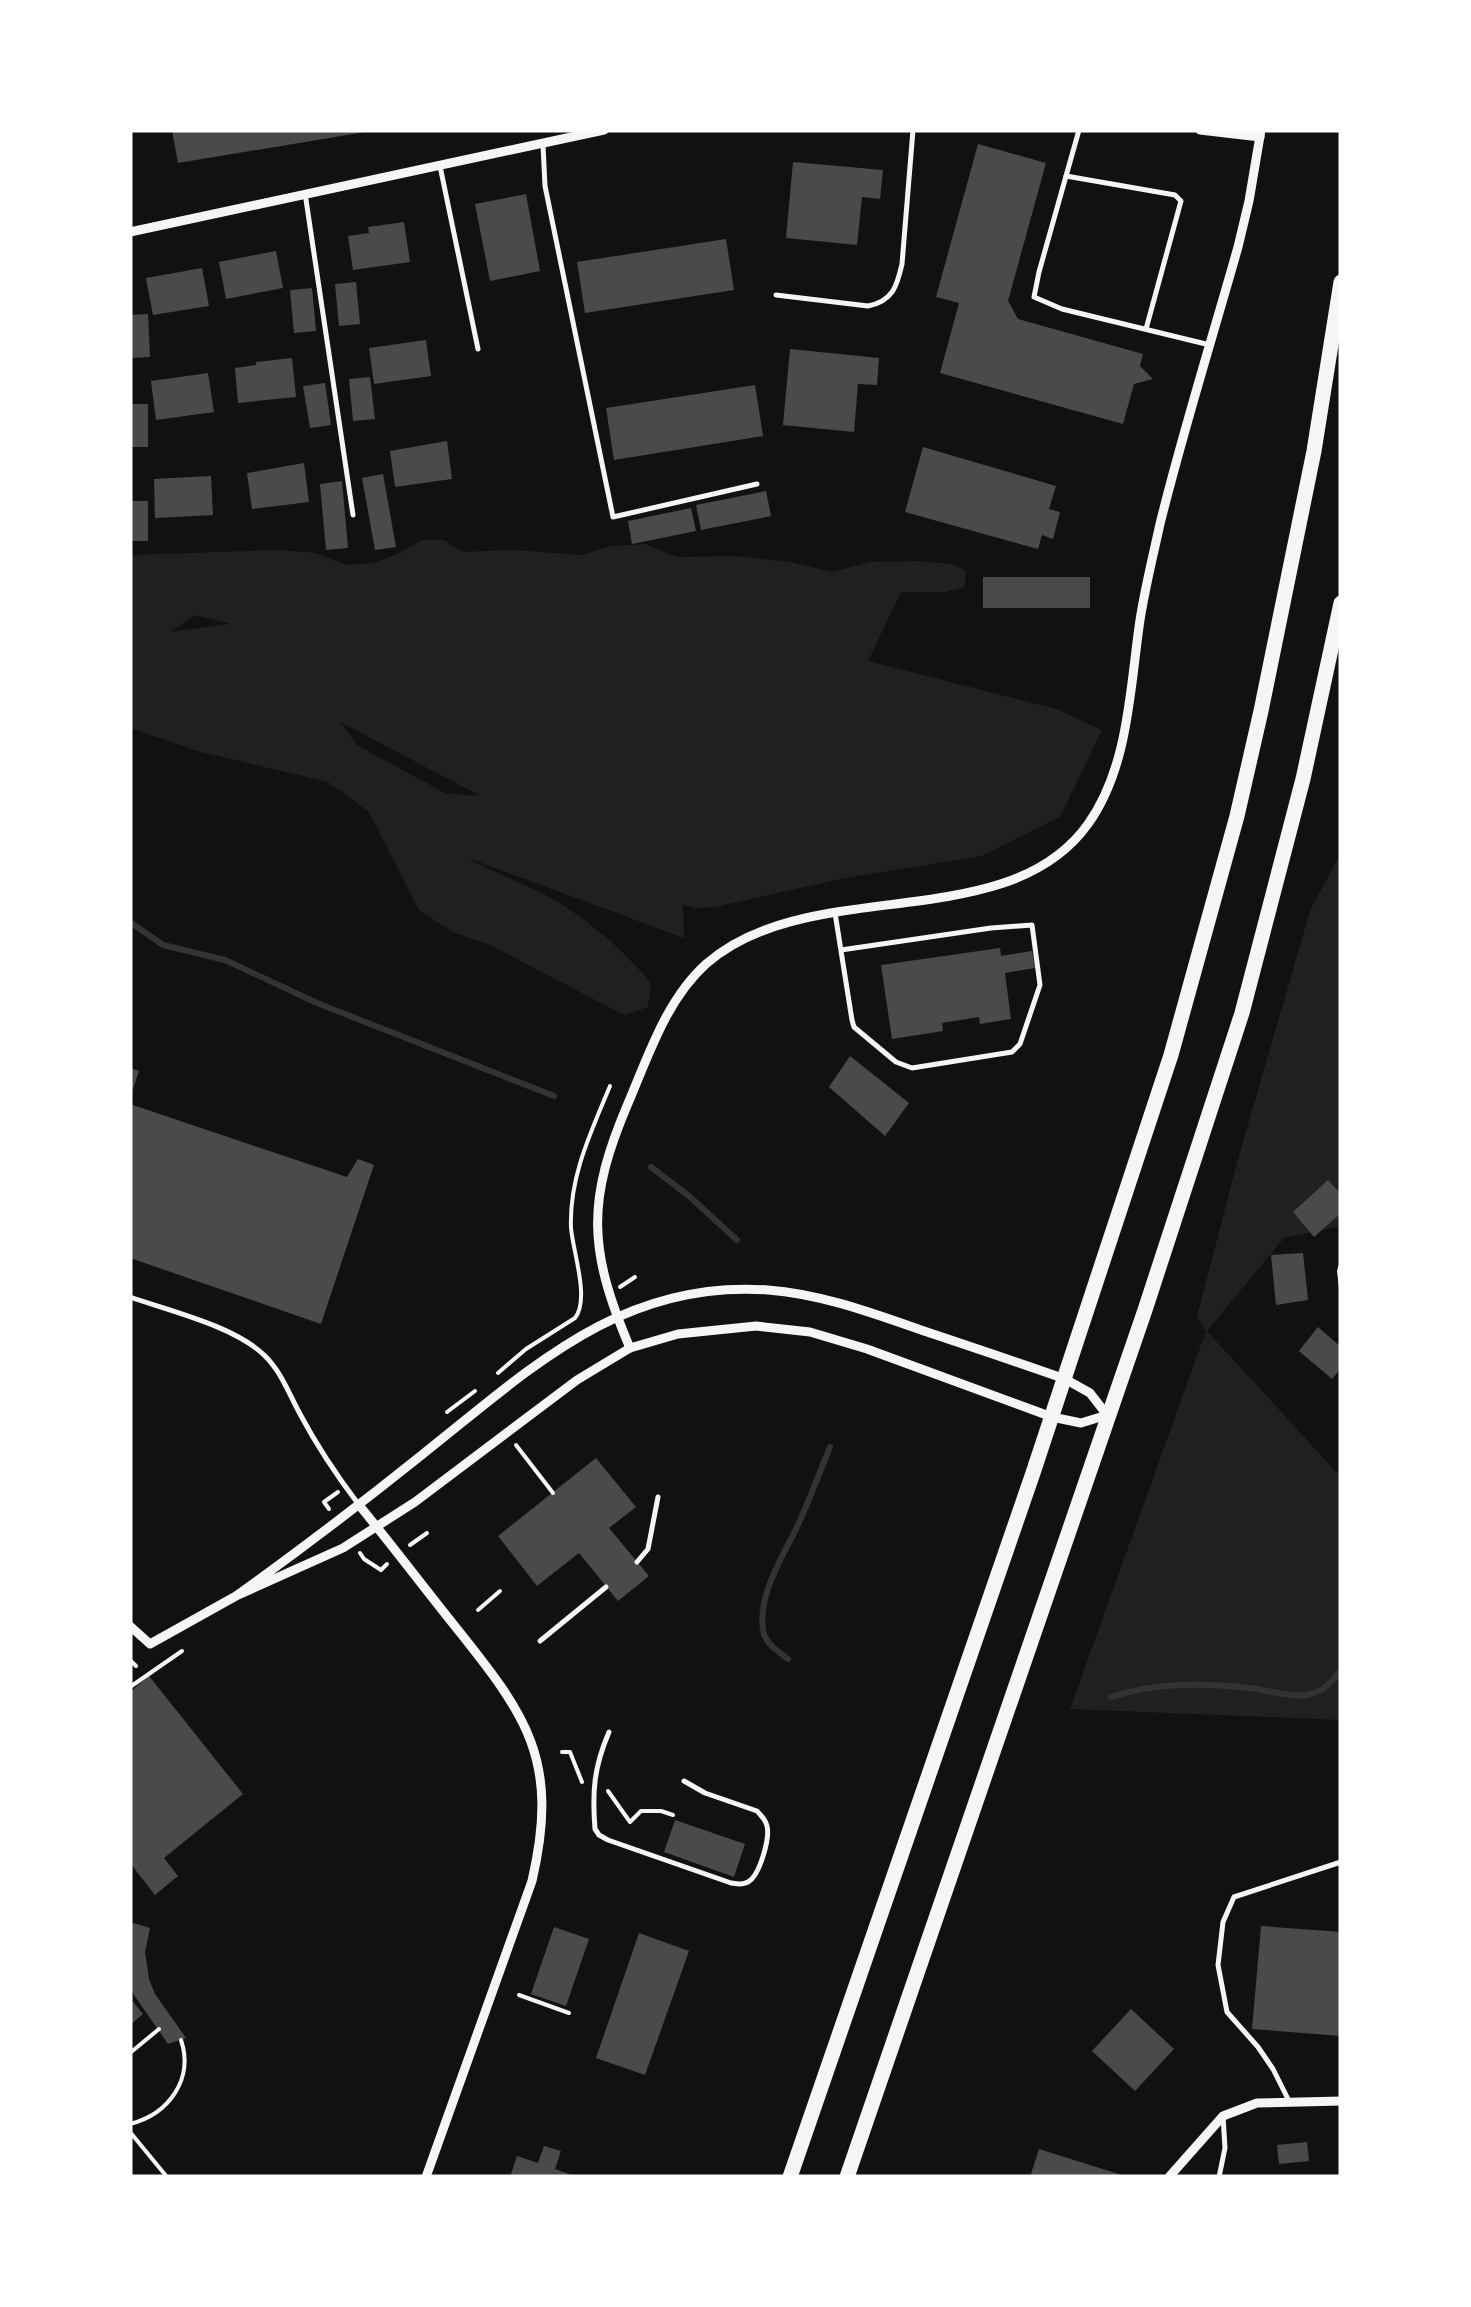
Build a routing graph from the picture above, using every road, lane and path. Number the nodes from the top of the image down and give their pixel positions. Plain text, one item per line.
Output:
1 (542, 130) edge
2 (604, 130) edge
3 (913, 130) edge
4 (1078, 130) edge
5 (1200, 130) edge
6 (1261, 134) edge
7 (543, 142) junction
8 (440, 164) junction
9 (1066, 176) junction
10 (306, 193) junction
11 (130, 232) edge
12 (1341, 282) edge
13 (776, 295) dead end
14 (1145, 330) junction
15 (1210, 346) junction
16 (478, 349) dead end
17 (757, 484) dead end
18 (353, 515) dead end
19 (1341, 603) edge
20 (835, 913) junction
21 (841, 950) junction
22 (610, 1086) dead end
23 (1341, 1264) edge
24 (1341, 1288) edge
25 (130, 1297) edge
26 (616, 1316) junction
27 (630, 1348) junction
28 (496, 1376) dead end
29 (1064, 1379) junction
30 (482, 1386) dead end
31 (447, 1412) dead end
32 (1107, 1414) junction
33 (1052, 1416) junction
34 (516, 1445) dead end
35 (552, 1492) dead end
36 (658, 1497) dead end
37 (359, 1505) junction
38 (378, 1528) junction
39 (364, 1560) dead end
40 (637, 1562) dead end
41 (381, 1570) dead end
42 (606, 1587) dead end
43 (500, 1592) dead end
44 (236, 1596) junction
45 (478, 1610) dead end
46 (130, 1626) edge
47 (540, 1641) dead end
48 (182, 1651) dead end
49 (130, 1660) edge
50 (136, 1666) dead end
51 (130, 1687) edge
52 (609, 1732) dead end
53 (562, 1752) dead end
54 (684, 1781) dead end
55 (594, 1783) junction
56 (673, 1814) dead end
57 (1341, 1862) edge
58 (519, 1995) dead end
59 (569, 2012) dead end
60 (158, 2029) dead end
61 (181, 2040) dead end
62 (130, 2053) edge
63 (1289, 2101) junction
64 (1341, 2101) edge
65 (1223, 2116) junction
66 (130, 2124) edge
67 (130, 2132) edge
68 (168, 2177) edge
69 (426, 2177) edge
70 (790, 2177) edge
71 (847, 2177) edge
72 (1169, 2177) edge
73 (1219, 2177) edge

1 - 7 street
2 - 7 street
3 - 13 lane
4 - 9 lane
5 - 6 street
6 - 15 street
7 - 8 street
7 - 17 lane
8 - 10 street
8 - 16 lane
9 - 14 lane
9 - 14 lane
10 - 11 street
10 - 18 lane
12 - 29 highway
14 - 15 lane
15 - 20 street
19 - 32 highway
20 - 21 lane
20 - 26 street
21 - 21 lane
22 - 28 path
23 - 24 path
25 - 37 lane
26 - 27 street
26 - 29 street
26 - 37 street
27 - 33 street
27 - 38 street
29 - 32 street
29 - 33 highway
30 - 31 path
32 - 33 street
32 - 71 highway
33 - 70 highway
34 - 35 path
36 - 40 lane
37 - 38 street
37 - 44 street
38 - 44 street
38 - 69 street
39 - 41 path
42 - 47 lane
43 - 45 path
44 - 46 street
48 - 51 path
49 - 50 path
52 - 55 lane
53 - 55 path
54 - 55 lane
55 - 56 path
57 - 63 lane
58 - 59 path
60 - 62 path
61 - 66 path
63 - 64 street
63 - 65 street
65 - 72 street
65 - 73 lane
67 - 68 path

